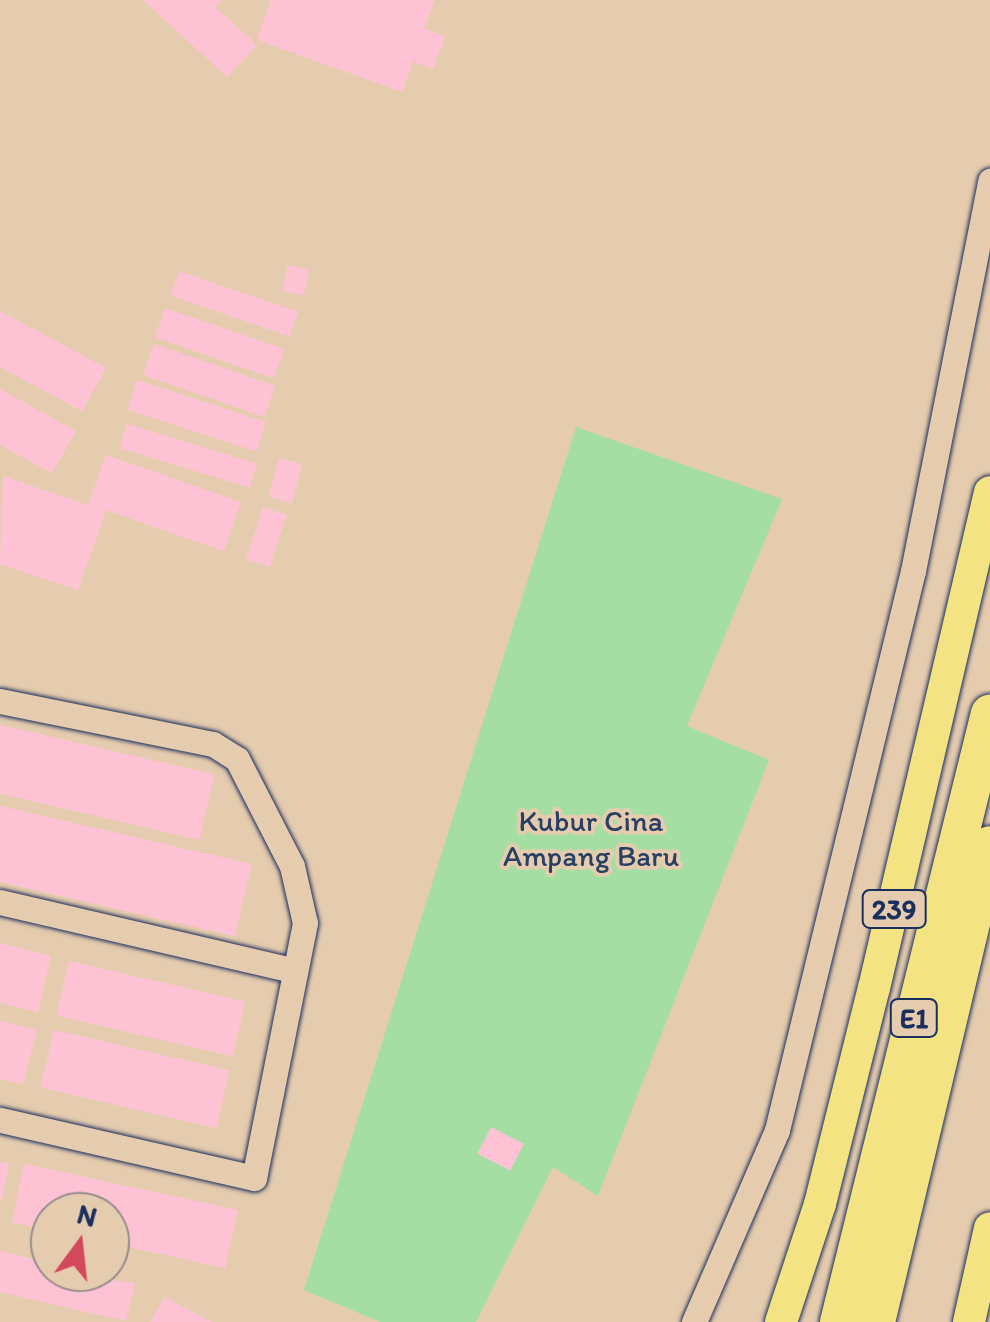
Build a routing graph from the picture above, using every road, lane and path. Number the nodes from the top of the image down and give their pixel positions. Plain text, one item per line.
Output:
1 (990, 180) edge
2 (990, 492) edge
3 (0, 701) edge
4 (990, 713) edge
5 (990, 846) edge
6 (0, 902) edge
7 (292, 970) junction
8 (0, 1120) edge
9 (990, 1228) edge
10 (694, 1322) edge
11 (781, 1322) edge
12 (839, 1322) edge
13 (876, 1322) edge
14 (968, 1322) edge

1 - 10 street
2 - 11 main road, 239
3 - 7 street
4 - 12 highway, E1
5 - 13 highway, E1
6 - 7 street
7 - 8 street
9 - 14 main road

